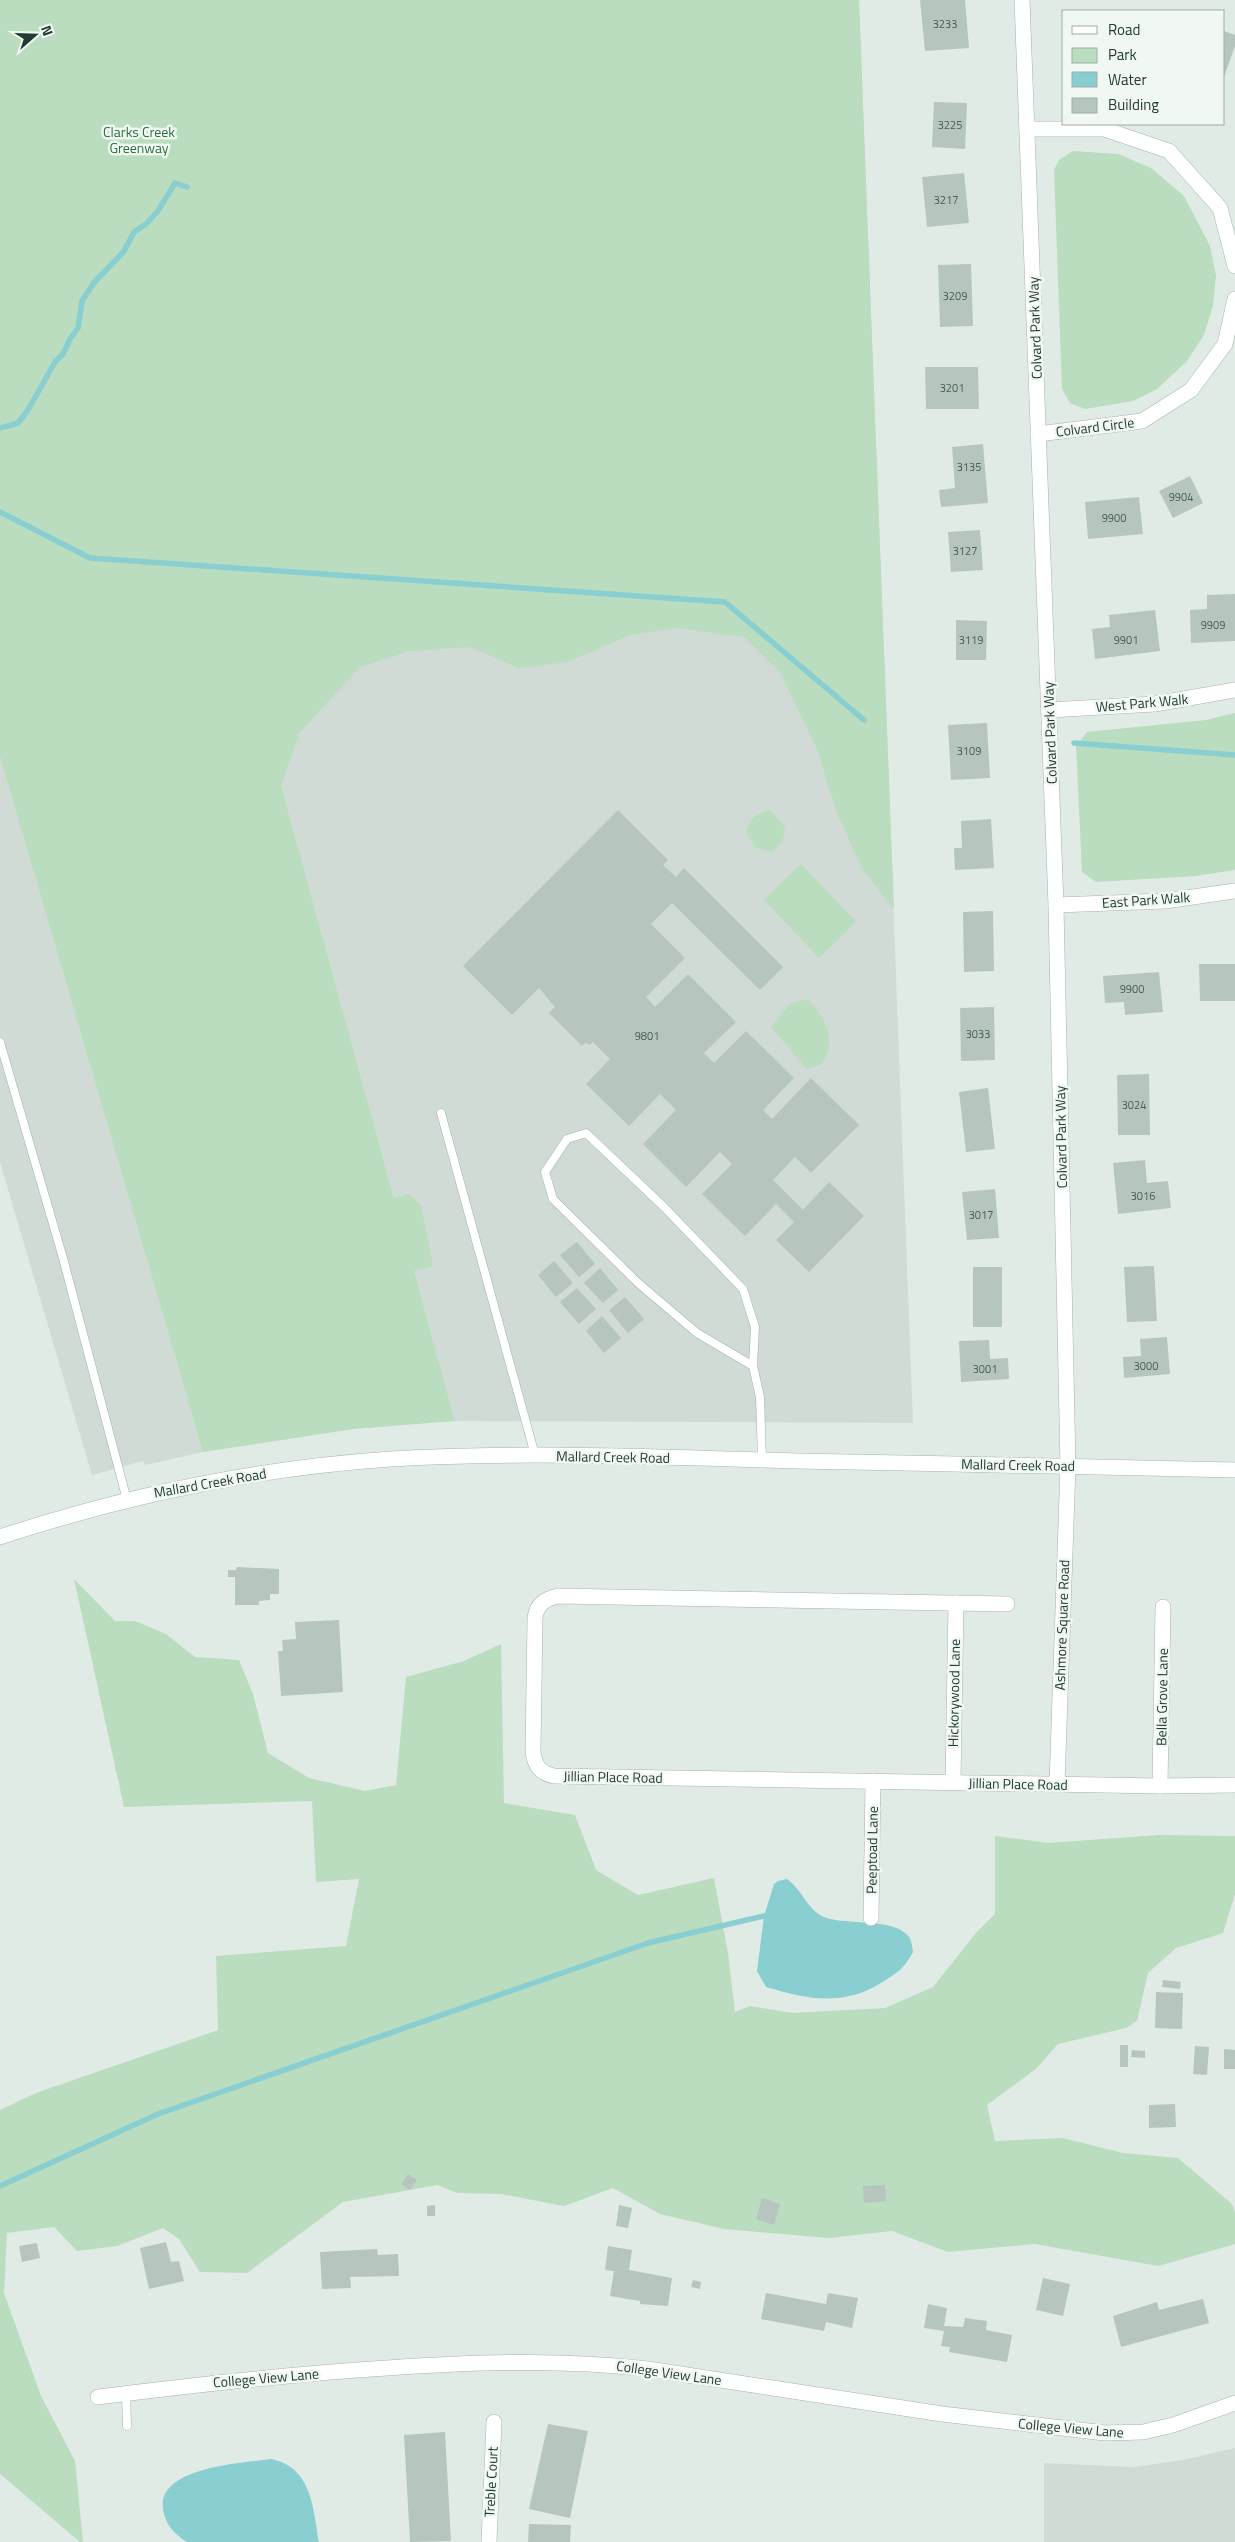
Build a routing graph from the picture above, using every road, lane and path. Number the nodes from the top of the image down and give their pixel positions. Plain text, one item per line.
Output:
1 (1022, 0) edge
2 (1027, 129) junction
3 (1235, 266) edge
4 (1235, 299) edge
5 (1038, 434) junction
6 (1235, 690) edge
7 (1049, 710) junction
8 (1235, 891) edge
9 (1056, 905) junction
10 (0, 1042) edge
11 (441, 1112) dead end
12 (753, 1366) junction
13 (535, 1455) junction
14 (762, 1460) junction
15 (1068, 1466) junction
16 (1235, 1470) edge
17 (127, 1500) junction
18 (0, 1538) edge
19 (956, 1604) junction
20 (1007, 1604) dead end
21 (1164, 1607) dead end
22 (873, 1781) junction
23 (953, 1782) junction
24 (1057, 1784) junction
25 (1235, 1784) edge
26 (1160, 1786) junction
27 (871, 1918) dead end
28 (126, 2393) junction
29 (98, 2397) dead end
30 (1235, 2403) edge
31 (494, 2422) dead end
32 (127, 2426) dead end
33 (489, 2542) edge

1 - 2 street, Colvard Park Way
2 - 3 street
2 - 5 street, Colvard Park Way
4 - 5 street, Colvard Circle
5 - 7 street, Colvard Park Way
6 - 7 street, West Park Walk
7 - 9 street, Colvard Park Way
8 - 9 street, East Park Walk
9 - 15 street, Colvard Park Way
10 - 17 lane
11 - 13 lane
12 - 12 lane
12 - 14 lane
13 - 14 street, Mallard Creek Road
13 - 17 street, Mallard Creek Road
14 - 15 street, Mallard Creek Road
15 - 16 street, Mallard Creek Road
15 - 24 street, Ashmore Square Road
17 - 18 street, Mallard Creek Road
19 - 20 street, Jillian Place Road
19 - 22 street, Jillian Place Road
19 - 23 street, Hickorywood Lane
21 - 26 street, Bella Grove Lane
22 - 23 street, Jillian Place Road
22 - 27 street, Peeptoad Lane
23 - 24 street, Jillian Place Road
24 - 26 street, Jillian Place Road
25 - 26 street, Jillian Place Road
28 - 29 street, College View Lane
28 - 30 street, College View Lane
28 - 32 lane
31 - 33 street, Treble Court

